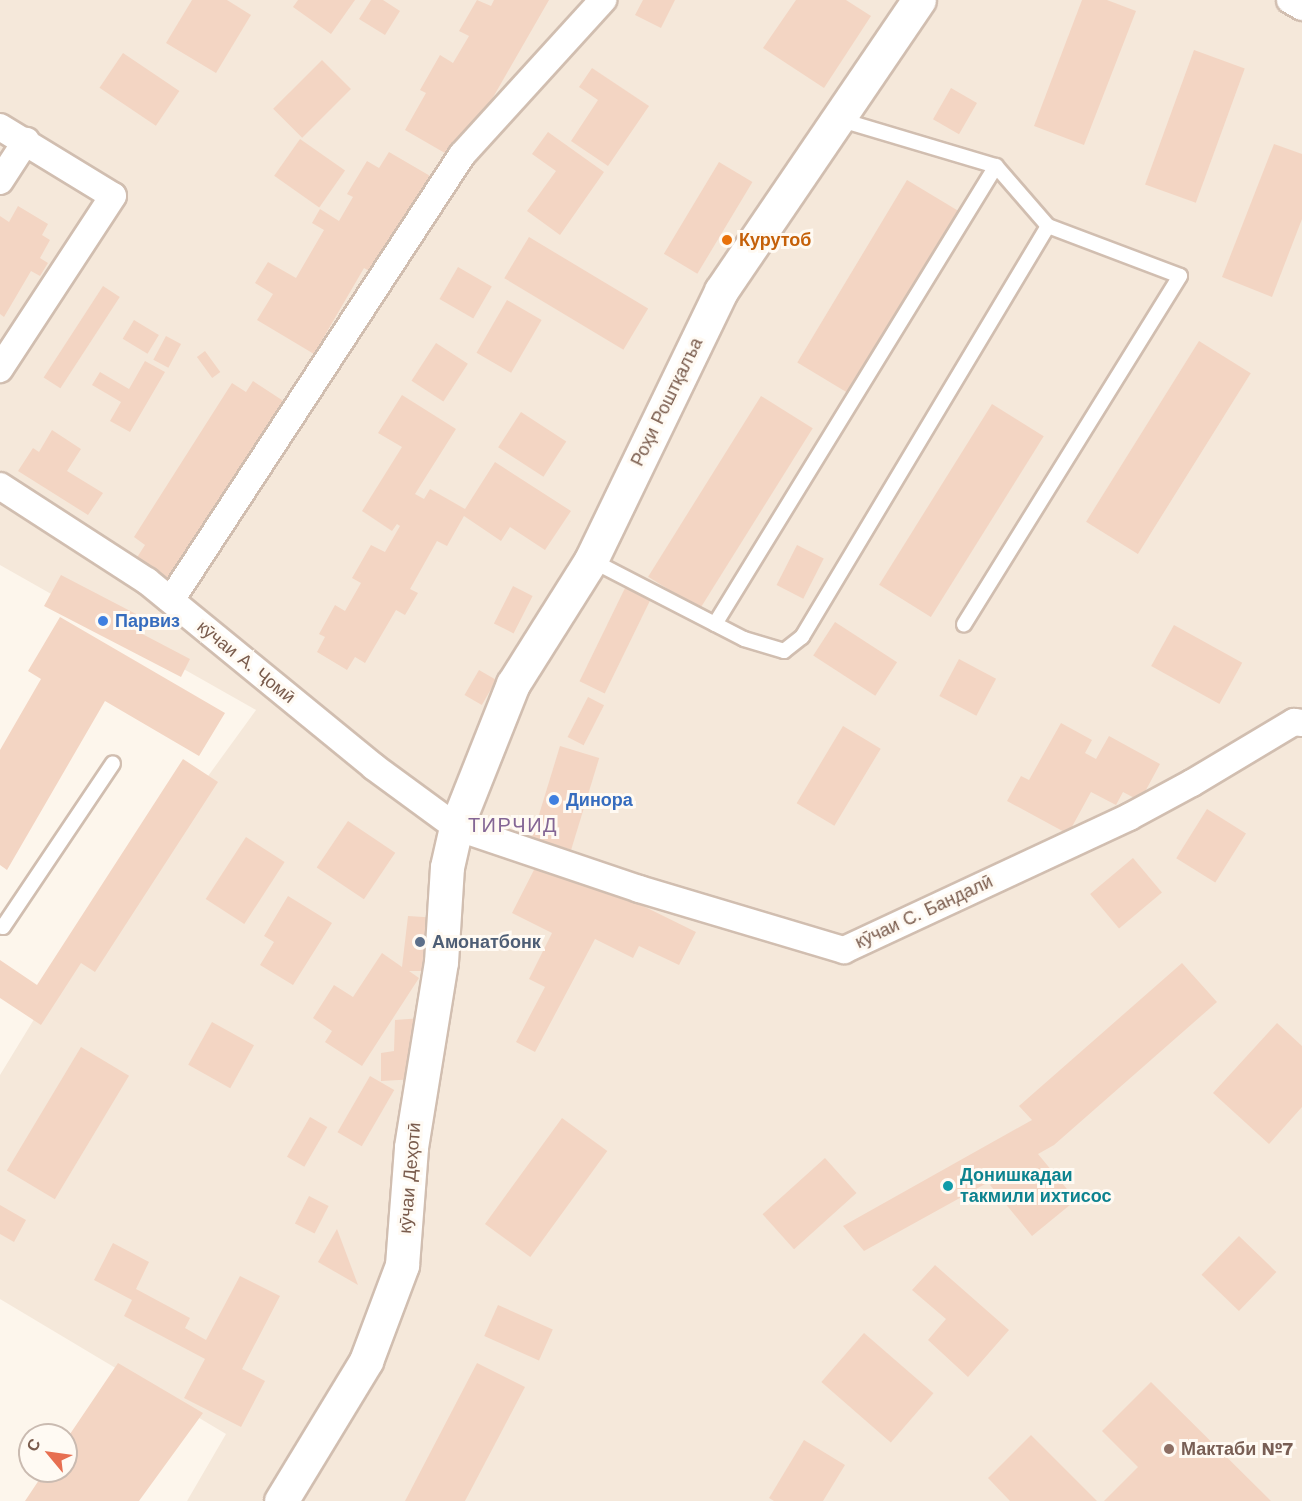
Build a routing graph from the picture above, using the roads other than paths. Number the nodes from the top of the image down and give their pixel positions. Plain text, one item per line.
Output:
1 (603, 0) edge
2 (919, 0) edge
3 (1290, 0) edge
4 (1302, 7) edge
5 (838, 119) junction
6 (0, 127) edge
7 (26, 141) junction
8 (996, 166) junction
9 (0, 181) edge
10 (1048, 226) junction
11 (0, 369) edge
12 (0, 486) edge
13 (591, 560) junction
14 (171, 600) junction
15 (715, 624) junction
16 (964, 625) dead end
17 (1302, 723) edge
18 (113, 763) dead end
19 (456, 827) junction
20 (0, 926) edge
21 (281, 1501) edge

1 - 14 street
2 - 5 main road, Роҳи Роштқалъа
3 - 4 street
5 - 8 lane
5 - 13 main road, Роҳи Роштқалъа
6 - 7 street
7 - 9 street
7 - 11 street
8 - 10 lane
8 - 15 lane
10 - 15 lane
10 - 16 lane
12 - 14 street, кӯчаи А. Ҷомӣ
13 - 15 lane
13 - 19 main road, Роҳи Роштқалъа
14 - 19 street, кӯчаи А. Ҷомӣ
17 - 19 street, кӯчаи С. Бандалӣ
18 - 20 lane
19 - 21 main road, кӯчаи Деҳотӣ

